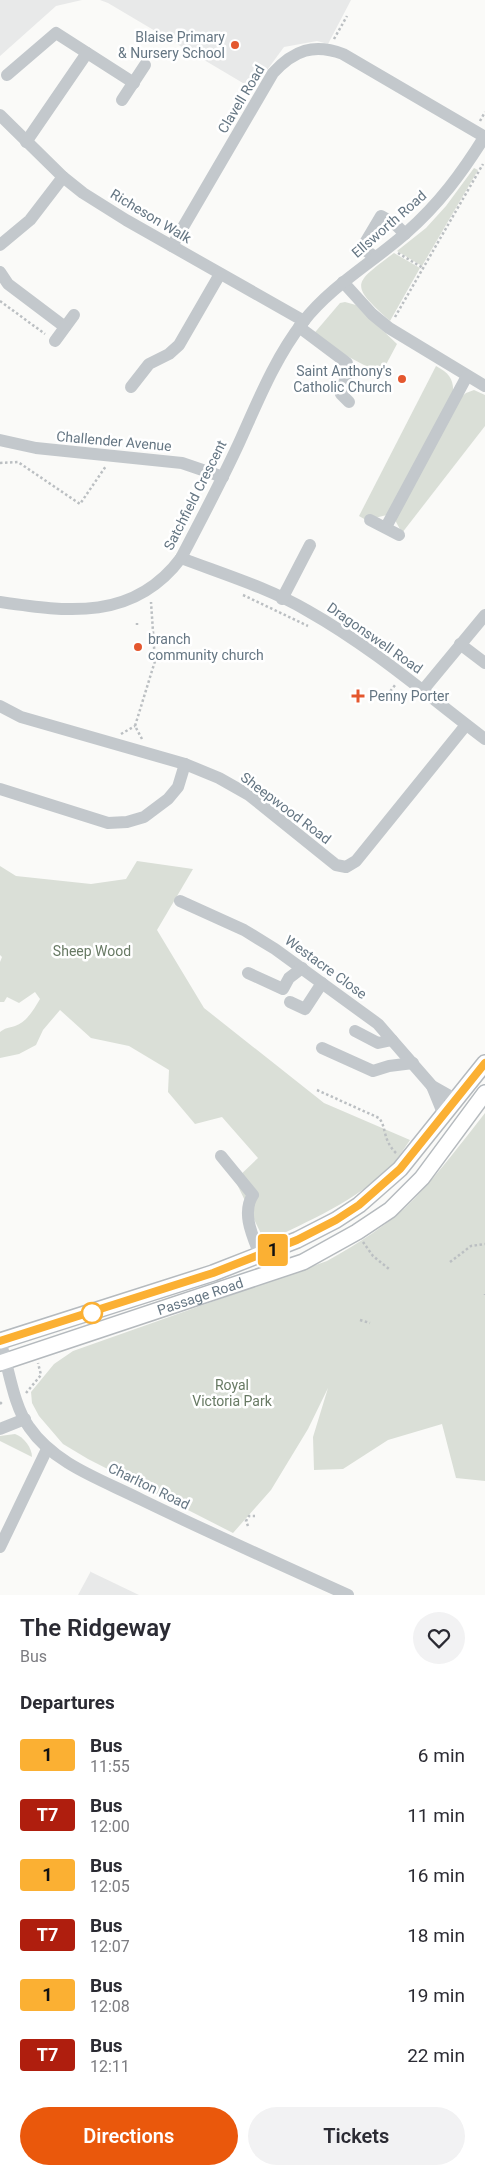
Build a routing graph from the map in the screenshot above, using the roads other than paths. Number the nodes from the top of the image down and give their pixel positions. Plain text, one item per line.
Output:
1 (87, 52) junction
2 (145, 65) dead end
3 (7, 75) dead end
4 (134, 83) junction
5 (122, 100) dead end
6 (0, 115) edge
7 (485, 136) edge
8 (26, 142) junction
9 (63, 176) junction
10 (405, 234) junction
11 (0, 246) edge
12 (172, 246) junction
13 (375, 257) junction
14 (0, 272) edge
15 (220, 274) junction
16 (343, 282) junction
17 (74, 315) dead end
18 (302, 324) junction
19 (66, 327) junction
20 (55, 341) road end
21 (467, 376) junction
22 (485, 386) edge
23 (131, 387) dead end
24 (349, 402) dead end
25 (0, 440) edge
26 (223, 477) junction
27 (370, 520) dead end
28 (386, 527) junction
29 (399, 535) dead end
30 (310, 545) dead end
31 (181, 558) junction
32 (282, 599) junction
33 (0, 602) edge
34 (485, 615) edge
35 (460, 644) junction
36 (485, 663) edge
37 (422, 690) junction
38 (0, 706) edge
39 (466, 725) junction
40 (485, 738) edge
41 (185, 764) junction
42 (0, 789) edge
43 (180, 901) dead end
44 (302, 968) junction
45 (248, 973) dead end
46 (322, 983) junction
47 (290, 1002) dead end
48 (355, 1031) dead end
49 (392, 1040) junction
50 (322, 1048) dead end
51 (413, 1063) junction
52 (485, 1063) edge
53 (432, 1086) junction
54 (485, 1093) edge
55 (455, 1099) junction
56 (443, 1113) junction
57 (221, 1156) dead end
58 (260, 1255) junction
59 (0, 1341) edge
60 (3, 1362) edge
61 (25, 1419) junction
62 (0, 1429) edge
63 (47, 1449) junction
64 (0, 1547) edge
65 (348, 1595) edge

1 - 3 street
1 - 4 street
1 - 8 street
2 - 4 street
4 - 5 street
6 - 8 street, Richeson Walk
7 - 10 street, Ellsworth Road
7 - 12 street, Clavell Road
8 - 9 street, Richeson Walk
9 - 11 street
9 - 12 street, Richeson Walk
10 - 13 street, Ellsworth Road
10 - 13 street
12 - 15 street, Richeson Walk
13 - 16 street, Ellsworth Road
14 - 19 street
15 - 18 street, Richeson Walk
15 - 23 street
16 - 18 street, Satchfield Crescent
16 - 21 street
17 - 19 street
18 - 24 street, Richeson Walk
18 - 26 street, Satchfield Crescent
19 - 20 street
21 - 22 street
21 - 28 street
25 - 26 street, Challender Avenue
26 - 31 street, Satchfield Crescent
27 - 28 street
28 - 29 street
30 - 32 street
31 - 32 street, Dragonswell Road
31 - 33 street, Satchfield Crescent
32 - 37 street, Dragonswell Road
34 - 35 street
35 - 36 street
35 - 37 street
37 - 39 street, Dragonswell Road
38 - 41 street, Sheepwood Road
39 - 40 street, Dragonswell Road
39 - 41 street, Sheepwood Road
41 - 42 street
43 - 44 street, Westacre Close
44 - 45 street
44 - 46 street, Westacre Close
46 - 47 street
46 - 49 street, Westacre Close
48 - 49 street
49 - 51 street, Westacre Close
50 - 51 street
51 - 53 street, Westacre Close
52 - 55 main road, Passage Road
53 - 55 street, Westacre Close
53 - 56 street, Westacre Close
54 - 60 main road, Passage Road
55 - 56 main road, Passage Road
56 - 58 main road, Passage Road
57 - 58 street
58 - 59 main road, Passage Road
59 - 60 street, Charlton Road
60 - 61 street, Charlton Road
61 - 62 street
61 - 63 street, Charlton Road
63 - 64 street
63 - 65 street, Charlton Road

